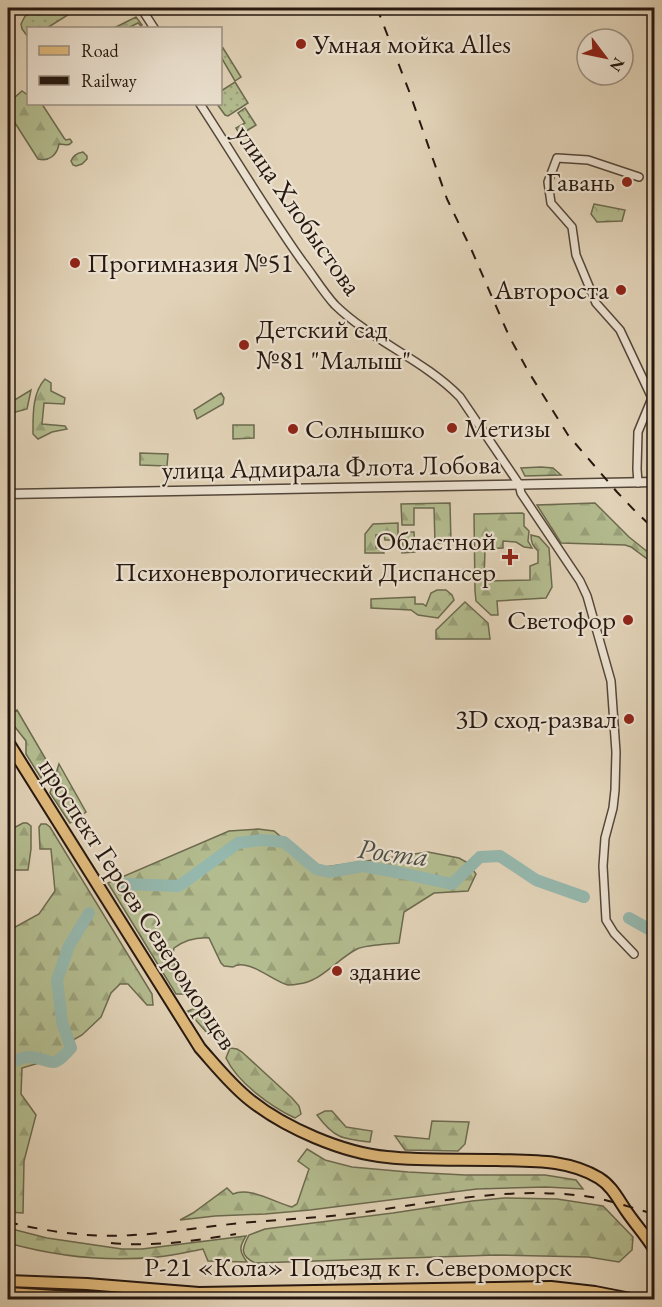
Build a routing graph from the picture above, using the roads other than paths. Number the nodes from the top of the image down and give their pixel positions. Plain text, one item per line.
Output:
1 (141, 8) edge
2 (153, 27) edge
3 (201, 105) edge
4 (639, 177) dead end
5 (638, 483) junction
6 (654, 483) edge
7 (519, 484) junction
8 (8, 494) edge
9 (8, 742) edge
10 (634, 954) dead end
11 (642, 1231) junction
12 (654, 1237) edge
13 (654, 1249) edge
14 (8, 1281) edge
15 (8, 1293) edge
16 (119, 1299) edge
17 (636, 1299) edge

1 - 2 street
3 - 7 street, улица Хлобыстова
4 - 5 street
5 - 6 street, улица Адмирала Флота Лобова
5 - 7 street, улица Адмирала Флота Лобова
7 - 8 street, улица Адмирала Флота Лобова
7 - 10 street, улица Хлобыстова
9 - 11 main road, проспект Героев Североморцев
11 - 12 main road, проспект Героев Североморцев
11 - 13 main road
14 - 17 main road, Р-21 «Кола» Подъезд к г. Североморск
15 - 16 main road, Р-21 «Кола» Подъезд к г. Североморск

